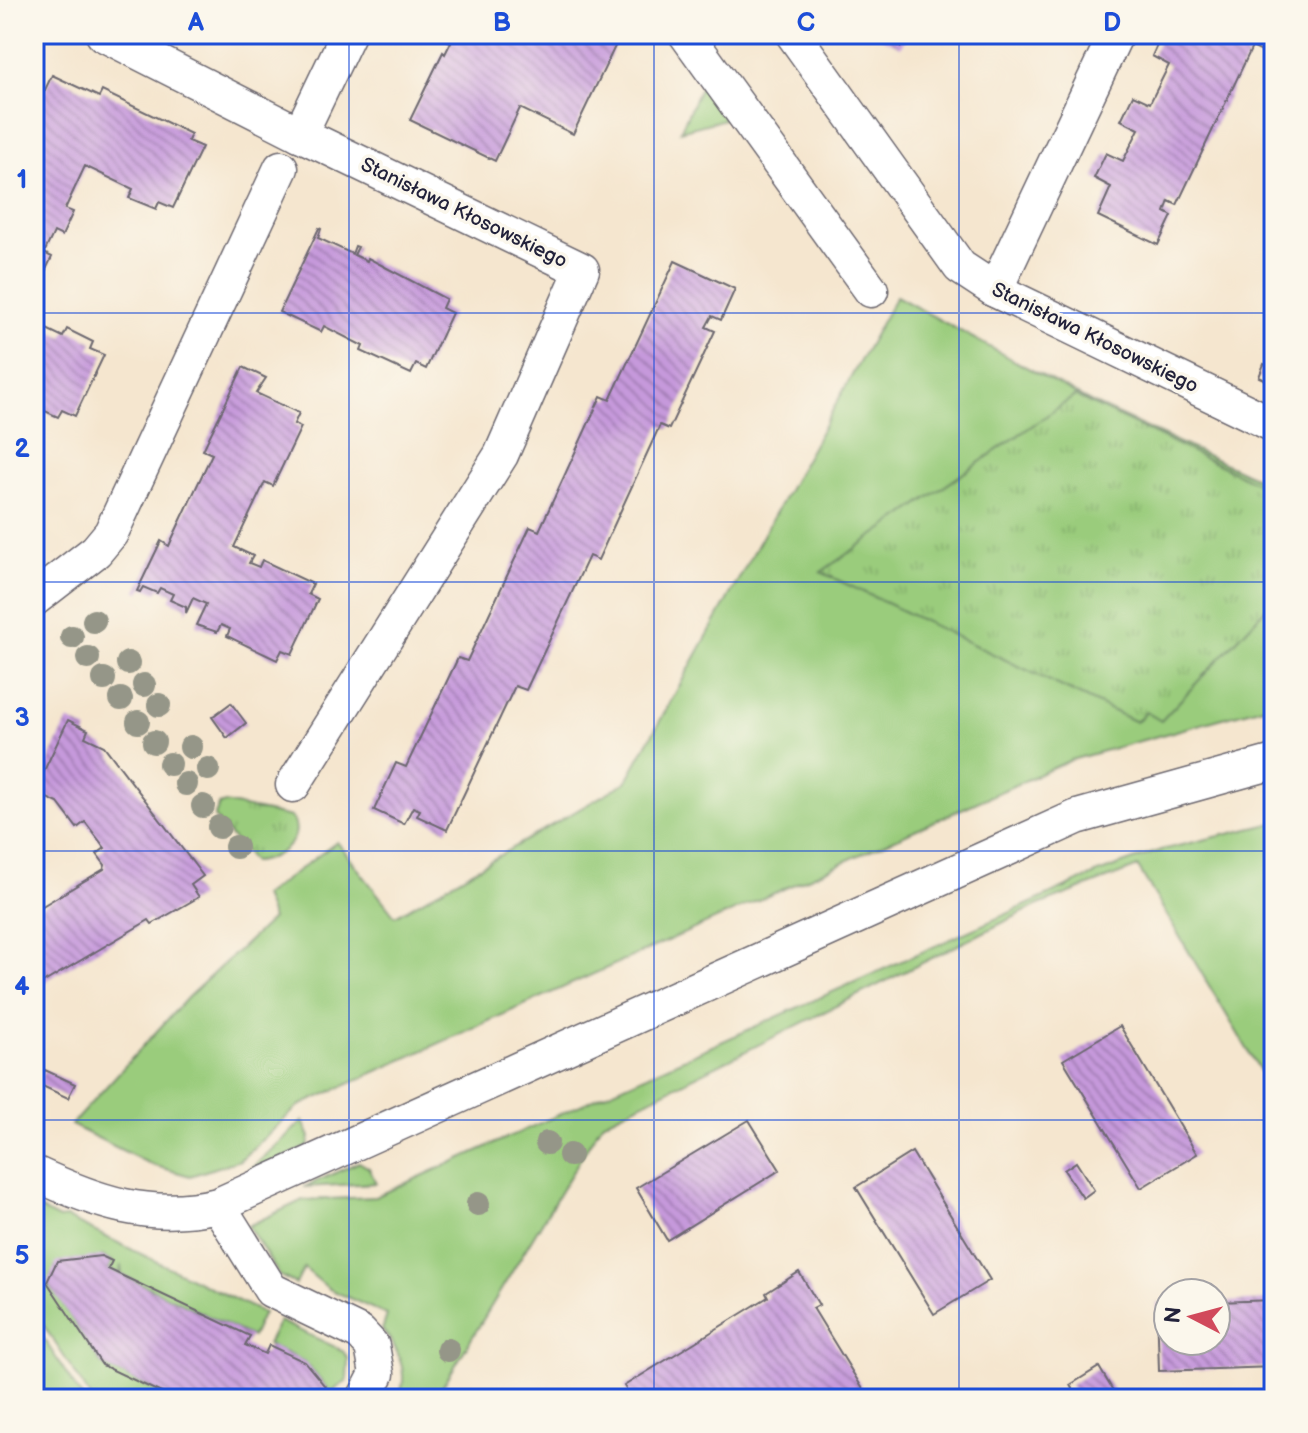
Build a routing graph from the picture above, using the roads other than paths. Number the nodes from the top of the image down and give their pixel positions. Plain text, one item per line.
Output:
1 (103, 34) edge
2 (348, 34) edge
3 (686, 34) edge
4 (793, 34) edge
5 (1116, 34) edge
6 (300, 134) junction
7 (281, 168) dead end
8 (871, 290) dead end
9 (995, 290) junction
10 (1274, 425) edge
11 (34, 599) edge
12 (1274, 762) edge
13 (293, 785) dead end
14 (34, 1173) edge
15 (232, 1200) junction
16 (364, 1399) edge

1 - 6 street
2 - 6 street
3 - 8 street
4 - 9 street, Stanisława Kłosowskiego
5 - 9 street
6 - 13 street, Stanisława Kłosowskiego
7 - 11 street
9 - 10 street, Stanisława Kłosowskiego
12 - 15 street
14 - 15 street
15 - 16 street

